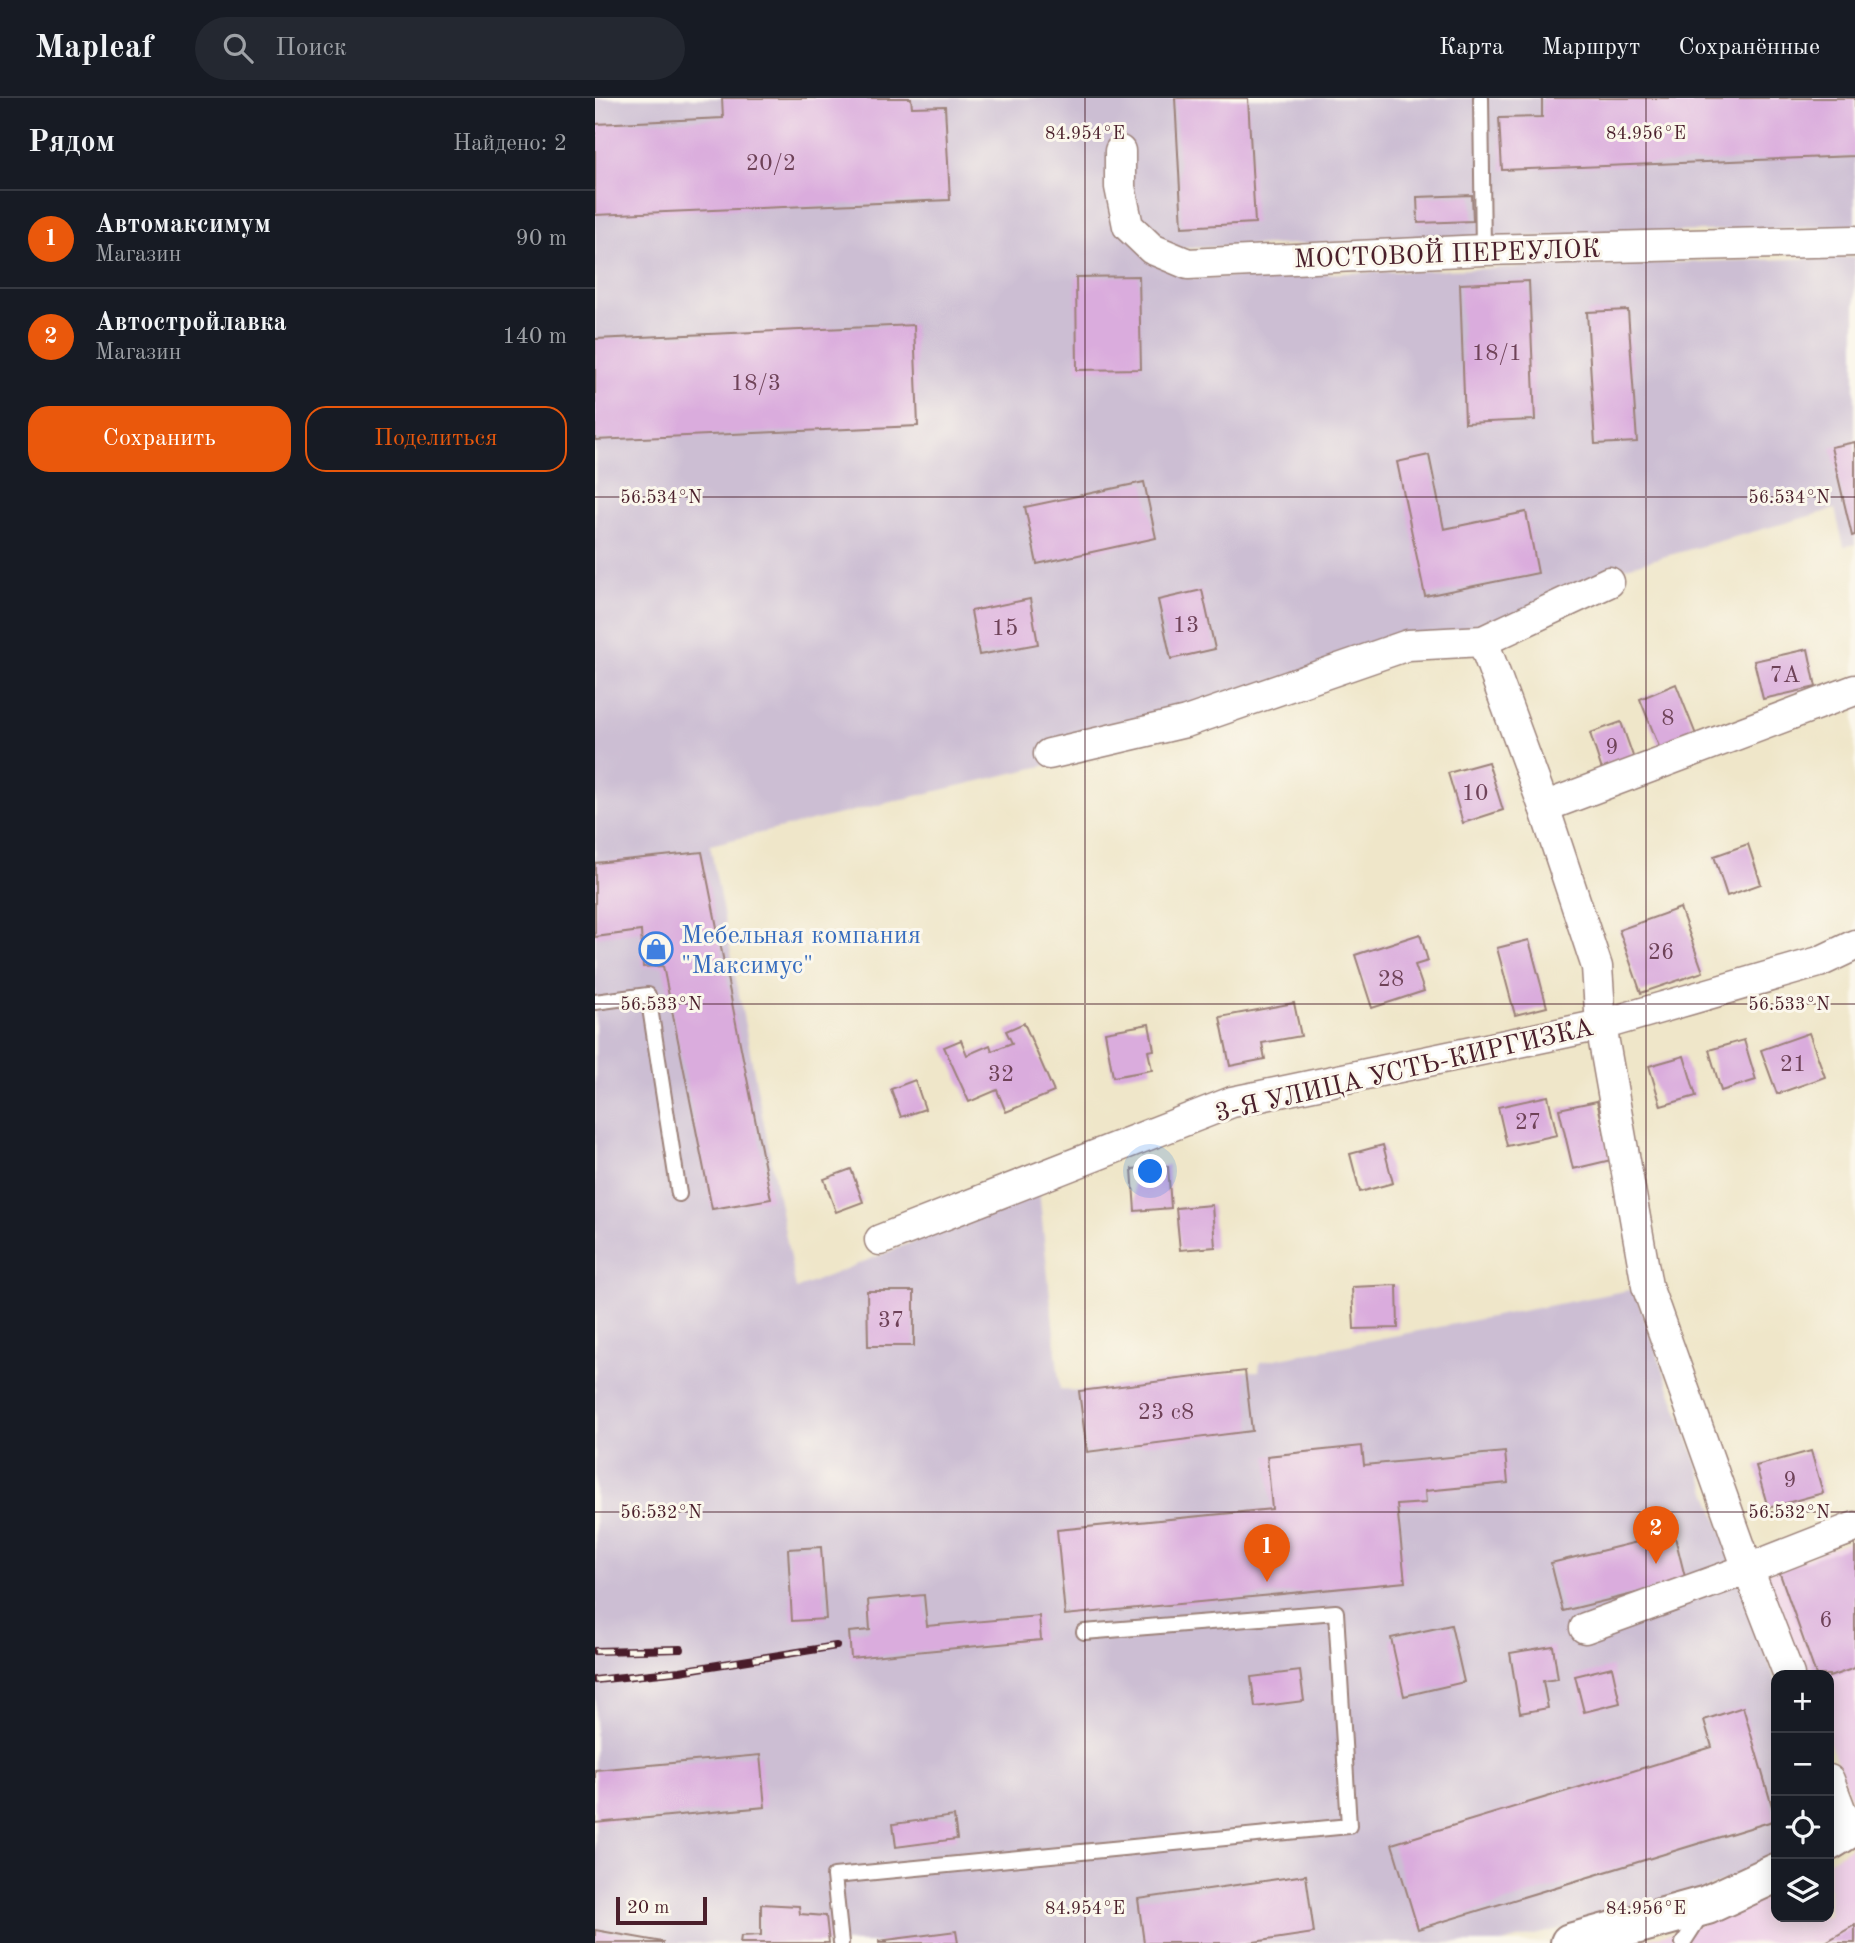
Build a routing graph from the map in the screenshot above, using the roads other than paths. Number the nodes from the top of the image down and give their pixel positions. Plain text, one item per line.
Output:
1 (1481, 98) edge
2 (1120, 151) dead end
3 (1855, 241) edge
4 (1483, 250) junction
5 (1609, 582) dead end
6 (1483, 641) junction
7 (1855, 691) edge
8 (1049, 754) dead end
9 (1544, 807) junction
10 (1855, 945) edge
11 (595, 1002) edge
12 (1601, 1025) junction
13 (678, 1194) dead end
14 (880, 1240) dead end
15 (1855, 1527) edge
16 (1748, 1569) junction
17 (1585, 1628) dead end
18 (1084, 1632) dead end
19 (1787, 1670) edge
20 (1834, 1796) edge
21 (1844, 1832) edge
22 (1771, 1876) edge
23 (1707, 1905) junction
24 (841, 1943) edge
25 (1570, 1943) edge
26 (1683, 1943) edge

1 - 4 lane
2 - 4 street, МОСТОВОЙ ПЕРЕУЛОК
3 - 4 street, МОСТОВОЙ ПЕРЕУЛОК
5 - 6 street
6 - 8 street
6 - 9 street
7 - 9 street
9 - 12 street
10 - 12 street, 3-Я УЛИЦА УСТЬ-КИРГИЗКА
11 - 13 lane
12 - 14 street, 3-Я УЛИЦА УСТЬ-КИРГИЗКА
12 - 16 street
15 - 16 street
16 - 17 street
16 - 19 street
18 - 24 lane
20 - 21 street
22 - 23 main road
23 - 25 main road
23 - 26 lane

